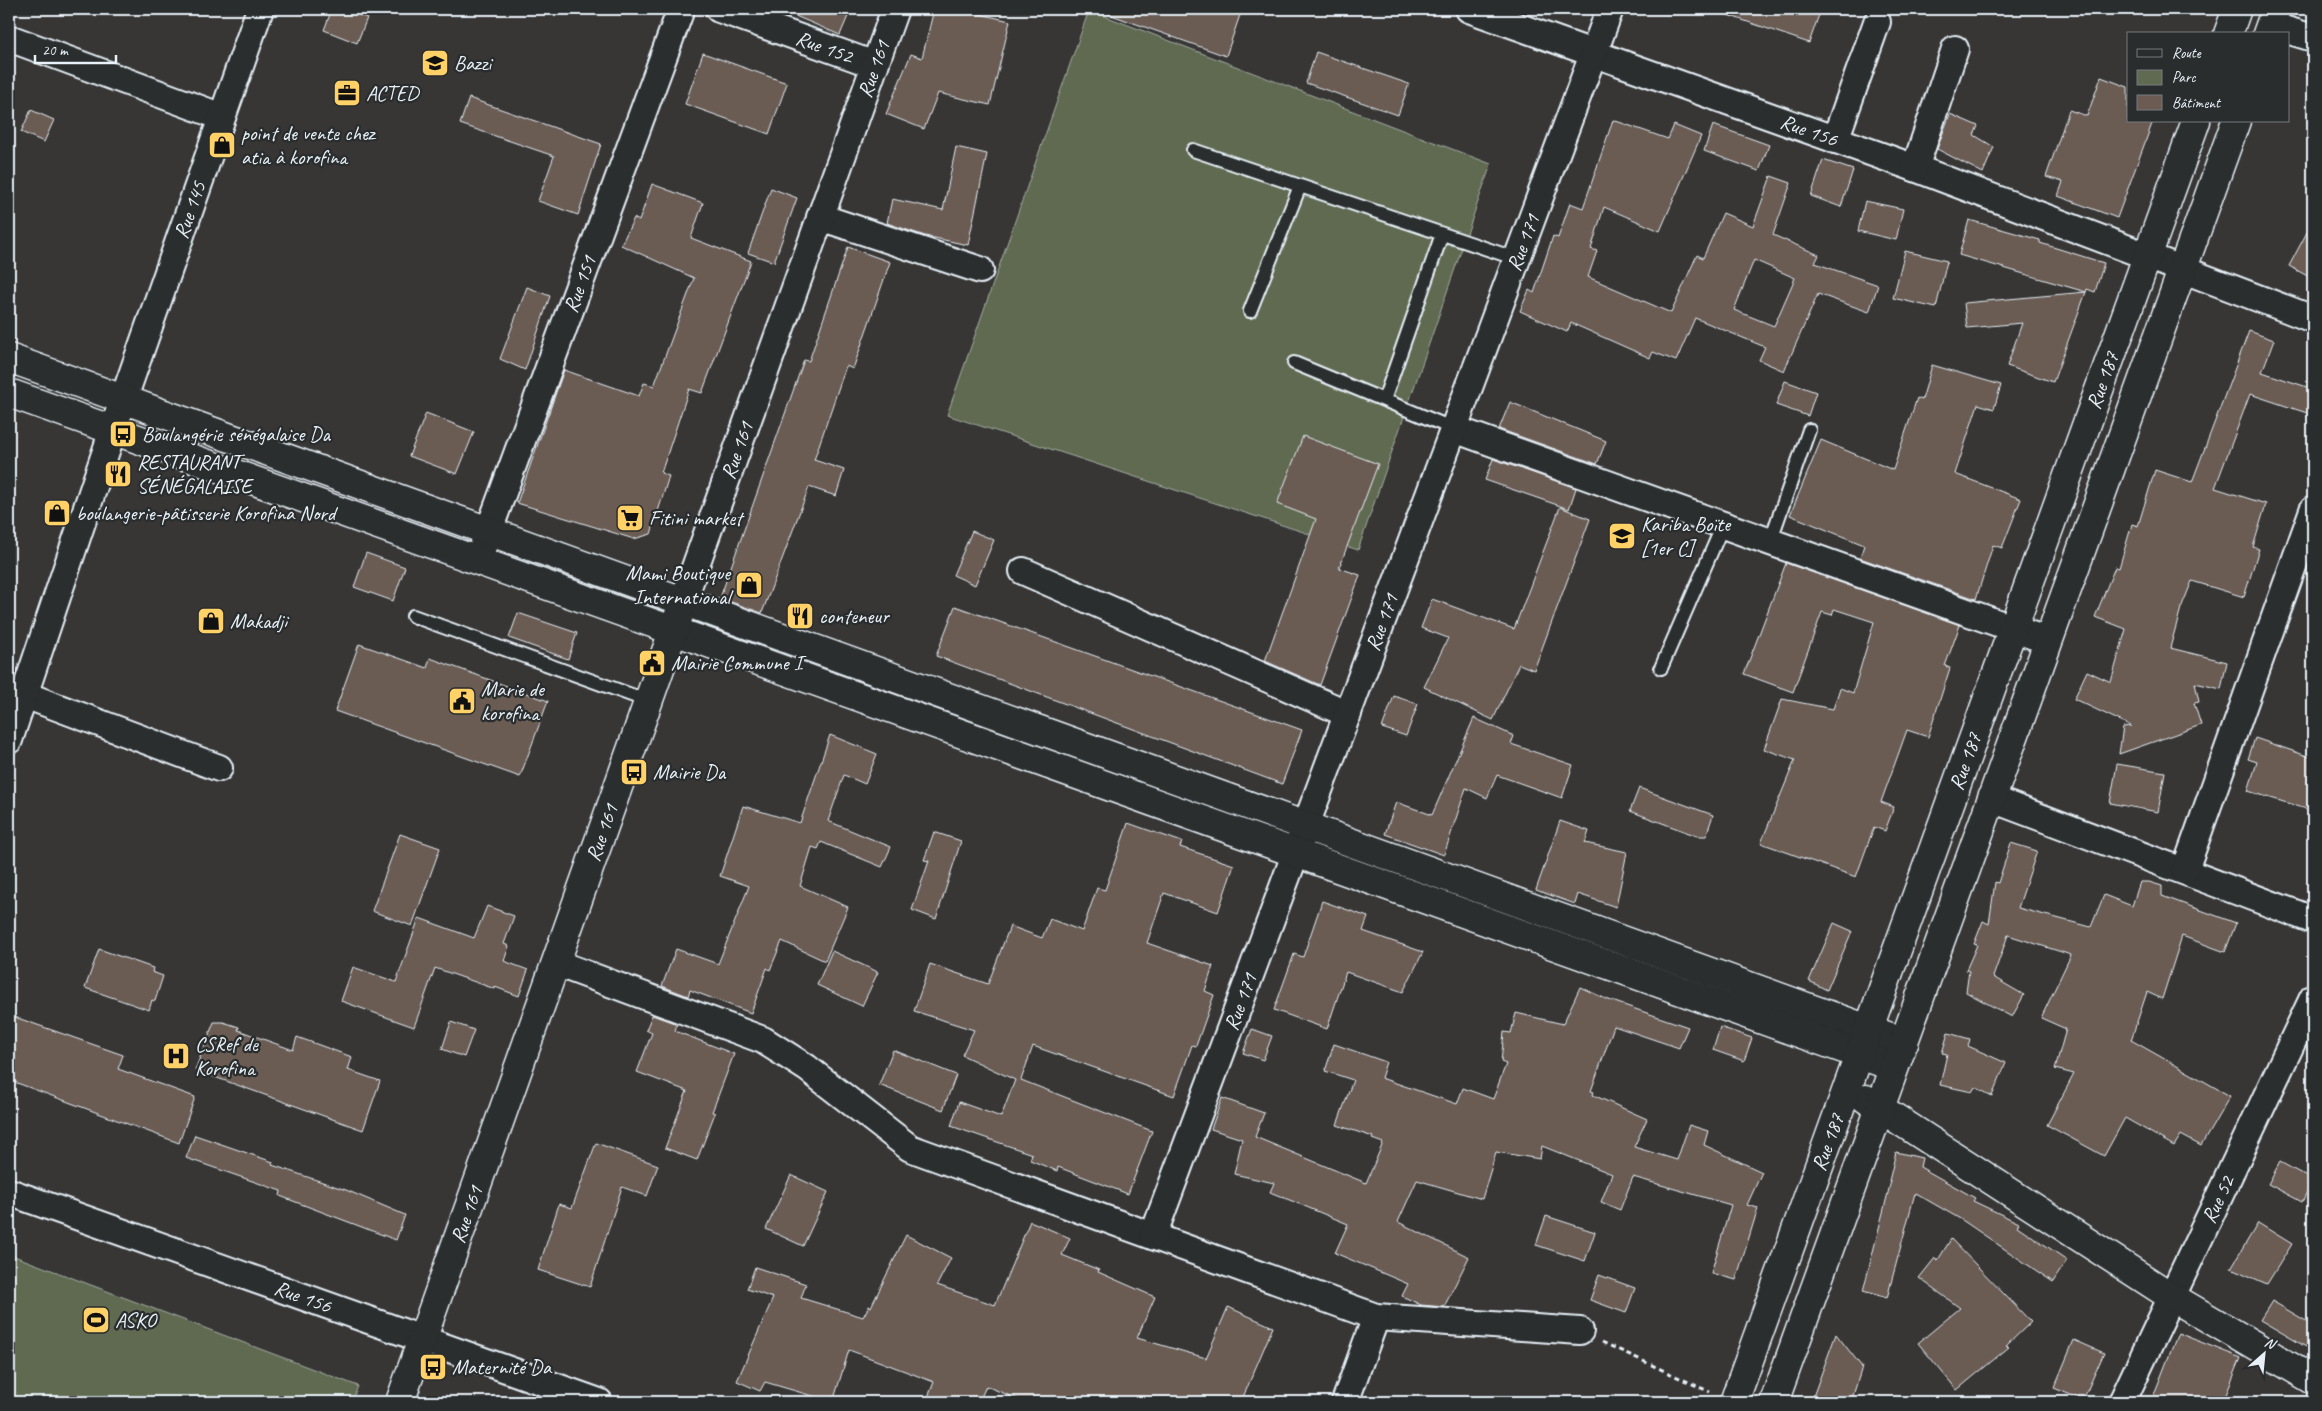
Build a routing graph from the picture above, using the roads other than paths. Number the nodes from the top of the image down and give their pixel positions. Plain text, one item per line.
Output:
1 (260, 9) edge
2 (681, 9) edge
3 (718, 9) edge
4 (895, 9) edge
5 (1468, 9) edge
6 (1610, 9) edge
7 (2237, 9) edge
8 (1877, 22) dead end
9 (2271, 22) edge
10 (2229, 32) edge
11 (9, 38) edge
12 (2313, 38) edge
13 (1955, 49) dead end
14 (1594, 54) junction
15 (875, 65) junction
16 (222, 117) junction
17 (2196, 122) edge
18 (2236, 122) edge
19 (1835, 140) junction
20 (1193, 150) dead end
21 (1915, 168) junction
22 (1300, 186) junction
23 (820, 218) junction
24 (1442, 234) junction
25 (2148, 255) junction
26 (1517, 259) junction
27 (2183, 268) junction
28 (980, 270) dead end
29 (1250, 311) dead end
30 (2313, 319) edge
31 (9, 358) edge
32 (1294, 363) dead end
33 (9, 393) edge
34 (1384, 400) junction
35 (118, 414) junction
36 (1454, 429) junction
37 (1809, 430) dead end
38 (2313, 510) edge
39 (1724, 525) junction
40 (489, 531) junction
41 (1770, 542) junction
42 (478, 560) junction
43 (1023, 571) dead end
44 (683, 601) junction
45 (413, 616) dead end
46 (674, 629) junction
47 (2013, 629) junction
48 (2048, 641) junction
49 (1661, 668) dead end
50 (25, 695) junction
51 (648, 701) junction
52 (1348, 714) junction
53 (9, 740) edge
54 (219, 768) dead end
55 (1992, 799) junction
56 (1305, 826) junction
57 (1296, 853) junction
58 (2185, 870) junction
59 (2313, 920) edge
60 (556, 963) junction
61 (2313, 998) edge
62 (1869, 1030) junction
63 (1904, 1042) junction
64 (1859, 1055) junction
65 (1894, 1067) junction
66 (1848, 1087) junction
67 (1880, 1108) junction
68 (9, 1192) edge
69 (1153, 1236) junction
70 (2172, 1297) junction
71 (1376, 1317) junction
72 (1580, 1331) road end
73 (423, 1340) junction
74 (2313, 1380) edge
75 (1725, 1398) edge
76 (400, 1402) edge
77 (599, 1402) edge
78 (1345, 1402) edge
79 (1774, 1402) edge
80 (2122, 1402) edge

1 - 16 street, Rue 145
2 - 40 street, Rue 151
3 - 15 street, Rue 152
4 - 15 street, Rue 161
5 - 14 street, Rue 156
6 - 14 street, Rue 171
7 - 10 main road
8 - 19 street
9 - 12 street
11 - 16 street
13 - 21 street
14 - 19 street, Rue 156
14 - 26 street, Rue 171
15 - 23 street, Rue 161
16 - 35 street, Rue 145
17 - 25 main road, Rue 187
18 - 27 main road, Rue 187
19 - 21 street, Rue 156
20 - 22 lane
21 - 25 street, Rue 156
22 - 24 lane
22 - 29 lane
23 - 28 street
23 - 44 street, Rue 161
24 - 26 lane
24 - 34 lane
25 - 27 street, Rue 156
25 - 47 main road, Rue 187
26 - 36 street, Rue 171
27 - 30 street, Rue 156
27 - 48 main road, Rue 187
31 - 35 main road
32 - 34 lane
33 - 35 main road
34 - 36 lane
35 - 40 main road
35 - 42 main road
35 - 50 street, Rue 145
36 - 39 street
36 - 52 street, Rue 171
37 - 41 lane
38 - 58 street
39 - 41 street
39 - 49 lane
40 - 42 street, Rue 151
40 - 44 main road
41 - 47 street
42 - 46 main road
43 - 52 street
44 - 46 main road, Rue 161
44 - 56 main road
45 - 51 lane
46 - 51 main road, Rue 161
46 - 57 main road
47 - 48 street
47 - 62 main road, Rue 187
48 - 55 main road, Rue 187
50 - 53 street, Rue 145
50 - 54 street
51 - 60 main road, Rue 161
52 - 56 street, Rue 171
55 - 58 street
55 - 63 main road, Rue 187
56 - 57 street, Rue 171
56 - 62 main road
57 - 64 main road
57 - 69 street, Rue 171
58 - 59 street
60 - 69 street
60 - 73 main road, Rue 161
61 - 70 street, Rue 52
62 - 63 main road
62 - 64 main road, Rue 187
63 - 65 main road, Rue 187
64 - 65 main road
64 - 66 main road, Rue 187
65 - 67 main road, Rue 187
66 - 67 main road
66 - 75 main road, Rue 187
67 - 70 main road
67 - 79 main road, Rue 187
68 - 73 street, Rue 156
69 - 71 street
70 - 74 main road
70 - 80 street, Rue 52
71 - 72 street
71 - 78 street
73 - 76 main road, Rue 161
73 - 77 street, Rue 156

